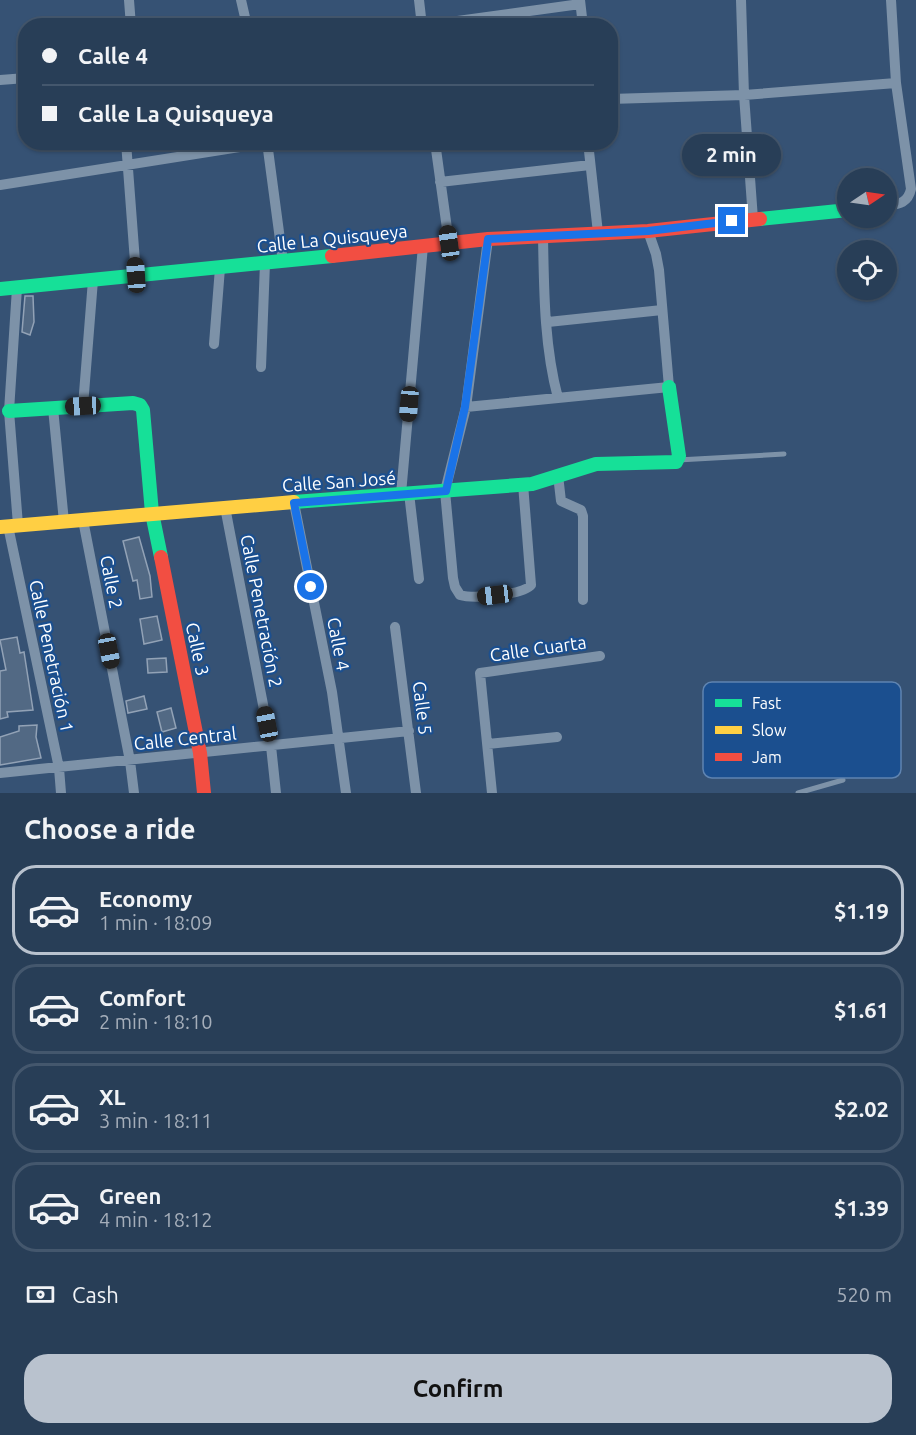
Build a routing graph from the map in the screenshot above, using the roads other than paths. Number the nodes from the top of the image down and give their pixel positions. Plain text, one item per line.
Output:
1 (129, 0) edge
2 (241, 0) edge
3 (419, 0) edge
4 (741, 0) edge
5 (891, 0) edge
6 (580, 2) edge
7 (130, 18) edge
8 (245, 18) edge
9 (421, 18) edge
10 (470, 18) edge
11 (582, 18) edge
12 (18, 79) edge
13 (0, 81) edge
14 (896, 83) junction
15 (744, 95) junction
16 (618, 99) edge
17 (127, 150) edge
18 (225, 150) edge
19 (268, 150) edge
20 (436, 150) edge
21 (589, 150) edge
22 (590, 165) junction
23 (128, 166) junction
24 (440, 182) junction
25 (0, 185) edge
26 (897, 204) edge
27 (837, 211) edge
28 (753, 219) junction
29 (648, 231) junction
30 (598, 233) junction
31 (543, 236) junction
32 (488, 239) junction
33 (449, 243) junction
34 (423, 246) junction
35 (283, 262) junction
36 (265, 263) junction
37 (220, 268) junction
38 (136, 275) junction
39 (93, 280) junction
40 (17, 288) junction
41 (0, 289) edge
42 (662, 310) junction
43 (548, 322) junction
44 (214, 344) dead end
45 (261, 367) dead end
46 (669, 387) junction
47 (558, 398) junction
48 (83, 406) junction
49 (465, 407) junction
50 (53, 408) junction
51 (9, 411) junction
52 (784, 454) dead end
53 (678, 460) junction
54 (558, 475) junction
55 (523, 484) junction
56 (446, 491) junction
57 (405, 494) junction
58 (294, 503) junction
59 (225, 507) junction
60 (152, 513) junction
61 (83, 520) junction
62 (64, 522) junction
63 (9, 526) edge
64 (419, 579) dead end
65 (583, 600) dead end
66 (395, 627) dead end
67 (600, 656) dead end
68 (409, 731) junction
69 (557, 737) dead end
70 (340, 738) junction
71 (488, 744) junction
72 (271, 746) junction
73 (200, 753) junction
74 (130, 761) junction
75 (59, 768) junction
76 (0, 773) edge
77 (843, 780) dead end
78 (61, 793) edge
79 (134, 793) edge
80 (204, 793) edge
81 (276, 793) edge
82 (346, 793) edge
83 (416, 793) edge
84 (492, 793) edge
85 (798, 793) edge

1 - 7 street
2 - 8 street
3 - 9 street
4 - 15 street
5 - 14 street
6 - 10 street
6 - 11 street
12 - 13 street
14 - 15 street
14 - 26 street
15 - 16 street
15 - 28 street
17 - 23 street
18 - 23 street
19 - 35 street
20 - 24 street
21 - 22 street
22 - 24 street
22 - 30 street
23 - 25 street
23 - 38 street
24 - 33 street
27 - 28 street, Calle La Quisqueya
28 - 29 street, Calle La Quisqueya
29 - 30 street, Calle La Quisqueya
29 - 42 street
30 - 31 street, Calle La Quisqueya
31 - 32 street, Calle La Quisqueya
31 - 43 street
32 - 33 street, Calle La Quisqueya
32 - 49 street
33 - 34 street, Calle La Quisqueya
34 - 35 street, Calle La Quisqueya
34 - 57 street
35 - 36 street, Calle La Quisqueya
36 - 37 street, Calle La Quisqueya
36 - 45 street
37 - 38 street, Calle La Quisqueya
37 - 44 street
38 - 39 street, Calle La Quisqueya
39 - 40 street, Calle La Quisqueya
39 - 48 street
40 - 41 street, Calle La Quisqueya
40 - 51 street, Calle Penetración 1
42 - 43 street
42 - 46 street
43 - 47 street
46 - 47 street
46 - 53 street
47 - 49 street
48 - 50 street
48 - 60 street, Calle 3
49 - 56 street
50 - 51 street
50 - 62 street
51 - 63 street, Calle Penetración 1
52 - 53 lane
53 - 54 street, Calle San José
54 - 55 street, Calle San José
54 - 65 street
55 - 56 street, Calle San José
55 - 56 street
56 - 57 street, Calle San José
57 - 58 street, Calle San José
57 - 64 street
58 - 59 street, Calle San José
58 - 70 street, Calle 4
59 - 60 street, Calle San José
59 - 72 street, Calle Penetración 2
60 - 61 street, Calle San José
60 - 73 street, Calle 3
61 - 62 street, Calle San José
61 - 74 street, Calle 2
62 - 63 street, Calle San José
63 - 75 street, Calle Penetración 1
66 - 68 street, Calle 5
67 - 71 street, Calle Cuarta
68 - 70 street, Calle Central
68 - 83 street, Calle 5
69 - 71 street
70 - 72 street, Calle Central
70 - 82 street, Calle 4
71 - 84 street
72 - 73 street, Calle Central
72 - 81 street, Calle Penetración 2
73 - 74 street, Calle Central
73 - 80 street, Calle 3
74 - 75 street, Calle Central
74 - 79 street, Calle 2
75 - 76 street, Calle Central
75 - 78 street, Calle Penetración 1
77 - 85 lane

